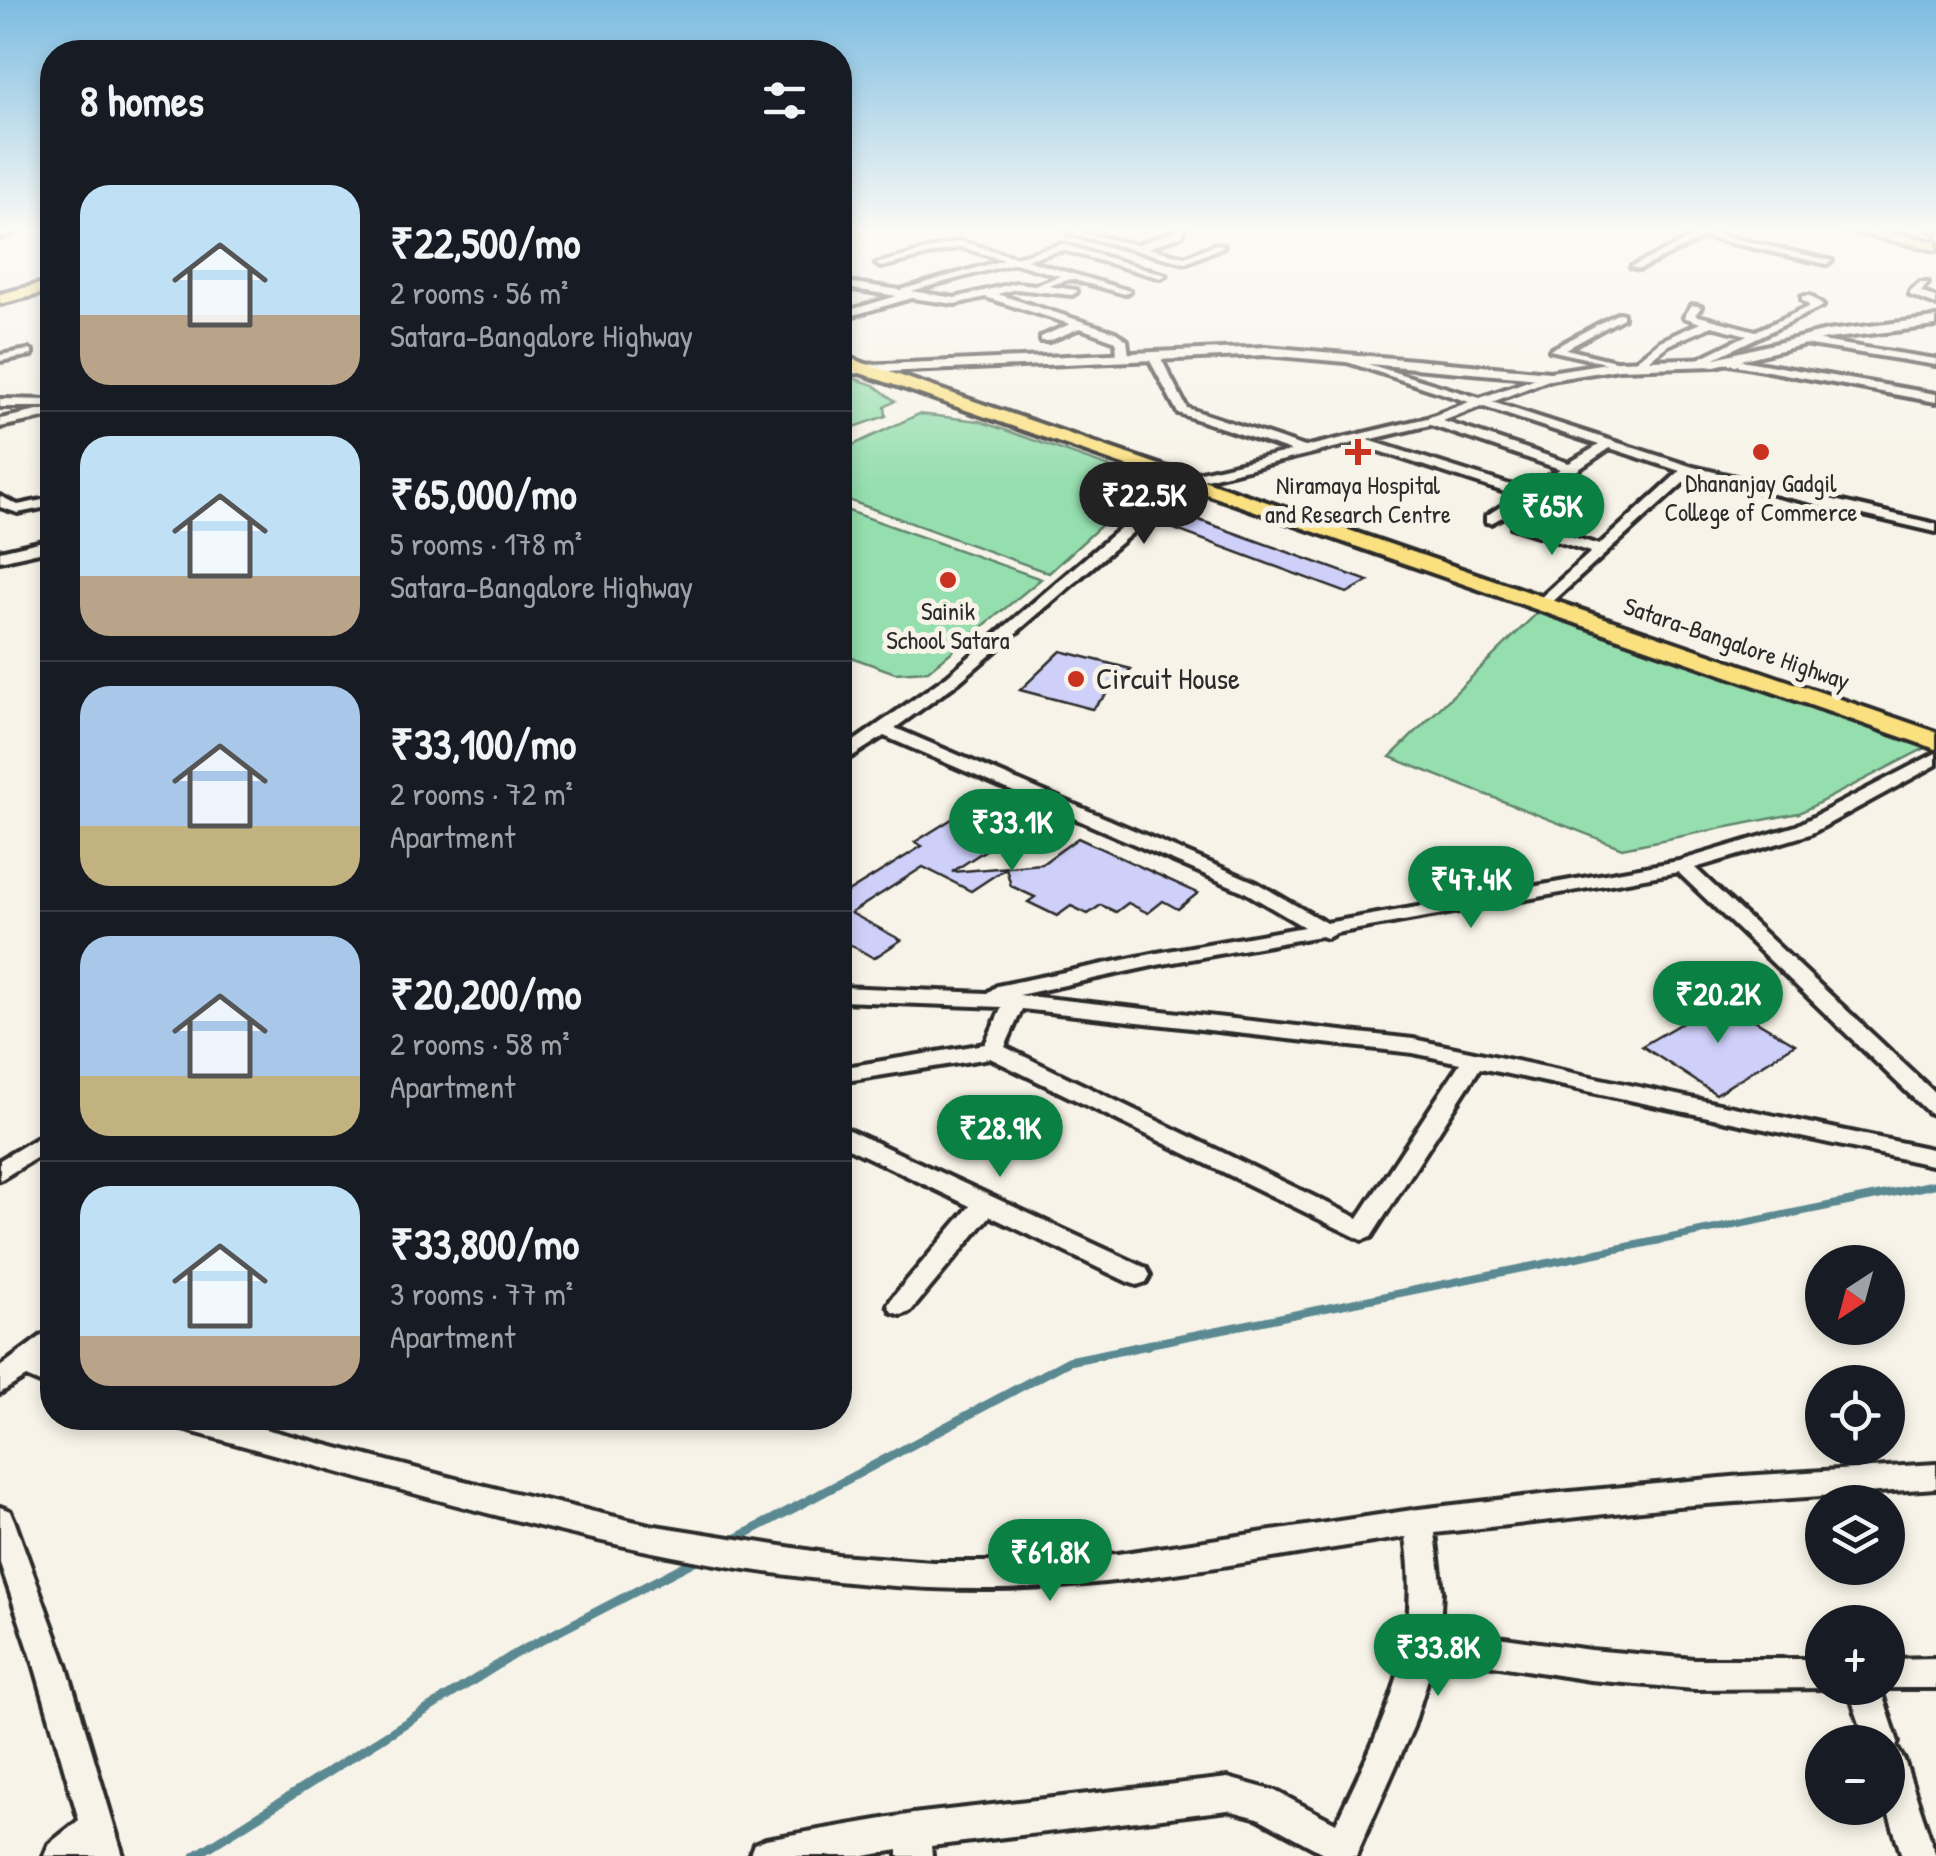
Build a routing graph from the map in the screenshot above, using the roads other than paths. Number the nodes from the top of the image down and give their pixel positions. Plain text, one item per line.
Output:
1 (1048, 315) edge
2 (1691, 315) edge
3 (1799, 315) edge
4 (1619, 316) dead end
5 (1936, 322) edge
6 (1710, 323) junction
7 (1078, 324) junction
8 (1756, 334) junction
9 (1044, 339) dead end
10 (1802, 342) junction
11 (28, 352) dead end
12 (1153, 355) junction
13 (1123, 356) junction
14 (1342, 357) junction
15 (0, 358) edge
16 (1724, 360) junction
17 (1936, 362) edge
18 (852, 363) edge
19 (1696, 363) junction
20 (852, 365) edge
21 (882, 365) junction
22 (1618, 365) junction
23 (1634, 366) junction
24 (1550, 376) junction
25 (1936, 398) edge
26 (0, 402) edge
27 (1481, 402) junction
28 (40, 404) edge
29 (40, 415) edge
30 (1431, 422) junction
31 (0, 423) edge
32 (1354, 439) junction
33 (1610, 444) junction
34 (1302, 451) junction
35 (1570, 468) junction
36 (1690, 470) junction
37 (1194, 478) junction
38 (1530, 496) junction
39 (0, 500) edge
40 (40, 505) edge
41 (1490, 519) dead end
42 (1517, 524) dead end
43 (1936, 528) edge
44 (40, 547) edge
45 (1601, 550) junction
46 (0, 556) edge
47 (1548, 599) junction
48 (1936, 724) edge
49 (883, 729) junction
50 (1936, 741) edge
51 (852, 751) edge
52 (1936, 758) edge
53 (1682, 866) junction
54 (1326, 932) junction
55 (852, 994) edge
56 (971, 999) junction
57 (1016, 1000) junction
58 (993, 1050) junction
59 (1474, 1059) junction
60 (852, 1073) edge
61 (1936, 1106) edge
62 (852, 1140) edge
63 (40, 1145) edge
64 (1936, 1158) edge
65 (0, 1172) edge
66 (986, 1204) junction
67 (1137, 1275) dead end
68 (901, 1305) dead end
69 (40, 1351) edge
70 (23, 1364) junction
71 (40, 1372) edge
72 (0, 1382) edge
73 (229, 1430) edge
74 (1936, 1476) edge
75 (0, 1520) edge
76 (1419, 1522) junction
77 (1421, 1640) junction
78 (1936, 1673) edge
79 (1805, 1674) edge
80 (1905, 1674) edge
81 (1905, 1811) edge
82 (102, 1840) edge
83 (914, 1844) edge
84 (1341, 1850) edge
85 (61, 1856) edge
86 (766, 1856) edge
87 (1920, 1856) edge

1 - 7 street
2 - 6 street
3 - 8 street
4 - 22 street
5 - 10 street
6 - 8 street
6 - 23 street
7 - 9 street
7 - 13 street
8 - 19 street
10 - 16 street
10 - 17 street
11 - 15 street
12 - 13 street
12 - 14 street
12 - 34 street
13 - 21 street
14 - 24 street
14 - 27 street
16 - 19 street
16 - 25 street
18 - 21 main road, Satara-Bangalore Highway
19 - 23 street
20 - 37 main road, Satara-Bangalore Highway
21 - 37 main road, Satara-Bangalore Highway
22 - 23 street
22 - 24 street
24 - 27 street
26 - 28 street
27 - 30 street
27 - 33 street
29 - 31 street
30 - 32 street
30 - 35 street
32 - 34 street
32 - 38 street
33 - 35 street
33 - 36 street
34 - 37 street
35 - 38 street
36 - 43 street
36 - 45 street
37 - 47 main road, Satara-Bangalore Highway
37 - 49 street
38 - 41 street
39 - 40 street
42 - 45 street
44 - 46 street
45 - 47 street
47 - 48 main road, Satara-Bangalore Highway
47 - 50 main road, Satara-Bangalore Highway
49 - 51 street
49 - 54 street
52 - 53 street
53 - 54 street
53 - 61 street
54 - 56 street
55 - 56 street
56 - 57 street
57 - 58 street
57 - 59 street
58 - 59 street
58 - 60 street
59 - 64 street
62 - 66 street
63 - 65 street
66 - 67 street
66 - 68 street
69 - 70 street
70 - 71 street
70 - 72 street
73 - 76 street
74 - 76 street
75 - 82 street
76 - 77 street
77 - 79 street
77 - 84 street
78 - 80 street
81 - 87 street
82 - 85 street
83 - 84 street
83 - 86 street

